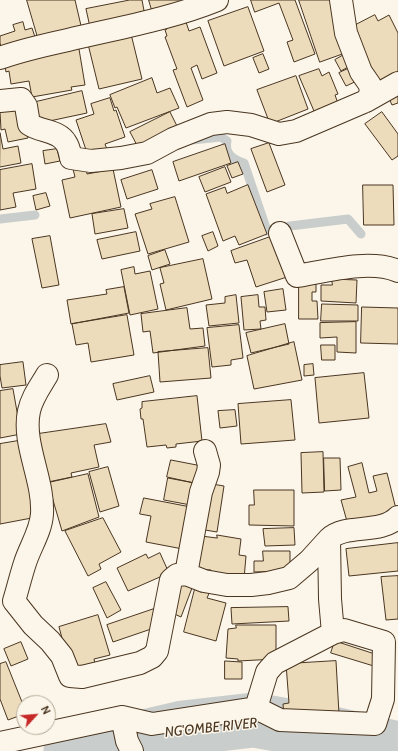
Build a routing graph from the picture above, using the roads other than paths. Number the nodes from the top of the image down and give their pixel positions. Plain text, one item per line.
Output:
1 (217, 0) edge
2 (341, 0) edge
3 (0, 58) edge
4 (398, 83) edge
5 (366, 101) junction
6 (0, 102) edge
7 (280, 233) dead end
8 (398, 271) edge
9 (47, 375) dead end
10 (206, 451) dead end
11 (398, 517) edge
12 (329, 539) junction
13 (186, 574) junction
14 (7, 602) edge
15 (332, 633) junction
16 (391, 642) edge
17 (256, 708) junction
18 (122, 717) junction
19 (0, 743) edge
20 (132, 751) edge

1 - 3 street
2 - 5 street
4 - 5 street
5 - 6 street
7 - 8 street
9 - 14 street
10 - 13 street
11 - 12 street
12 - 13 street
12 - 15 street
13 - 14 street
15 - 16 street
15 - 17 street
16 - 17 street
17 - 18 street
18 - 19 street
18 - 20 street

